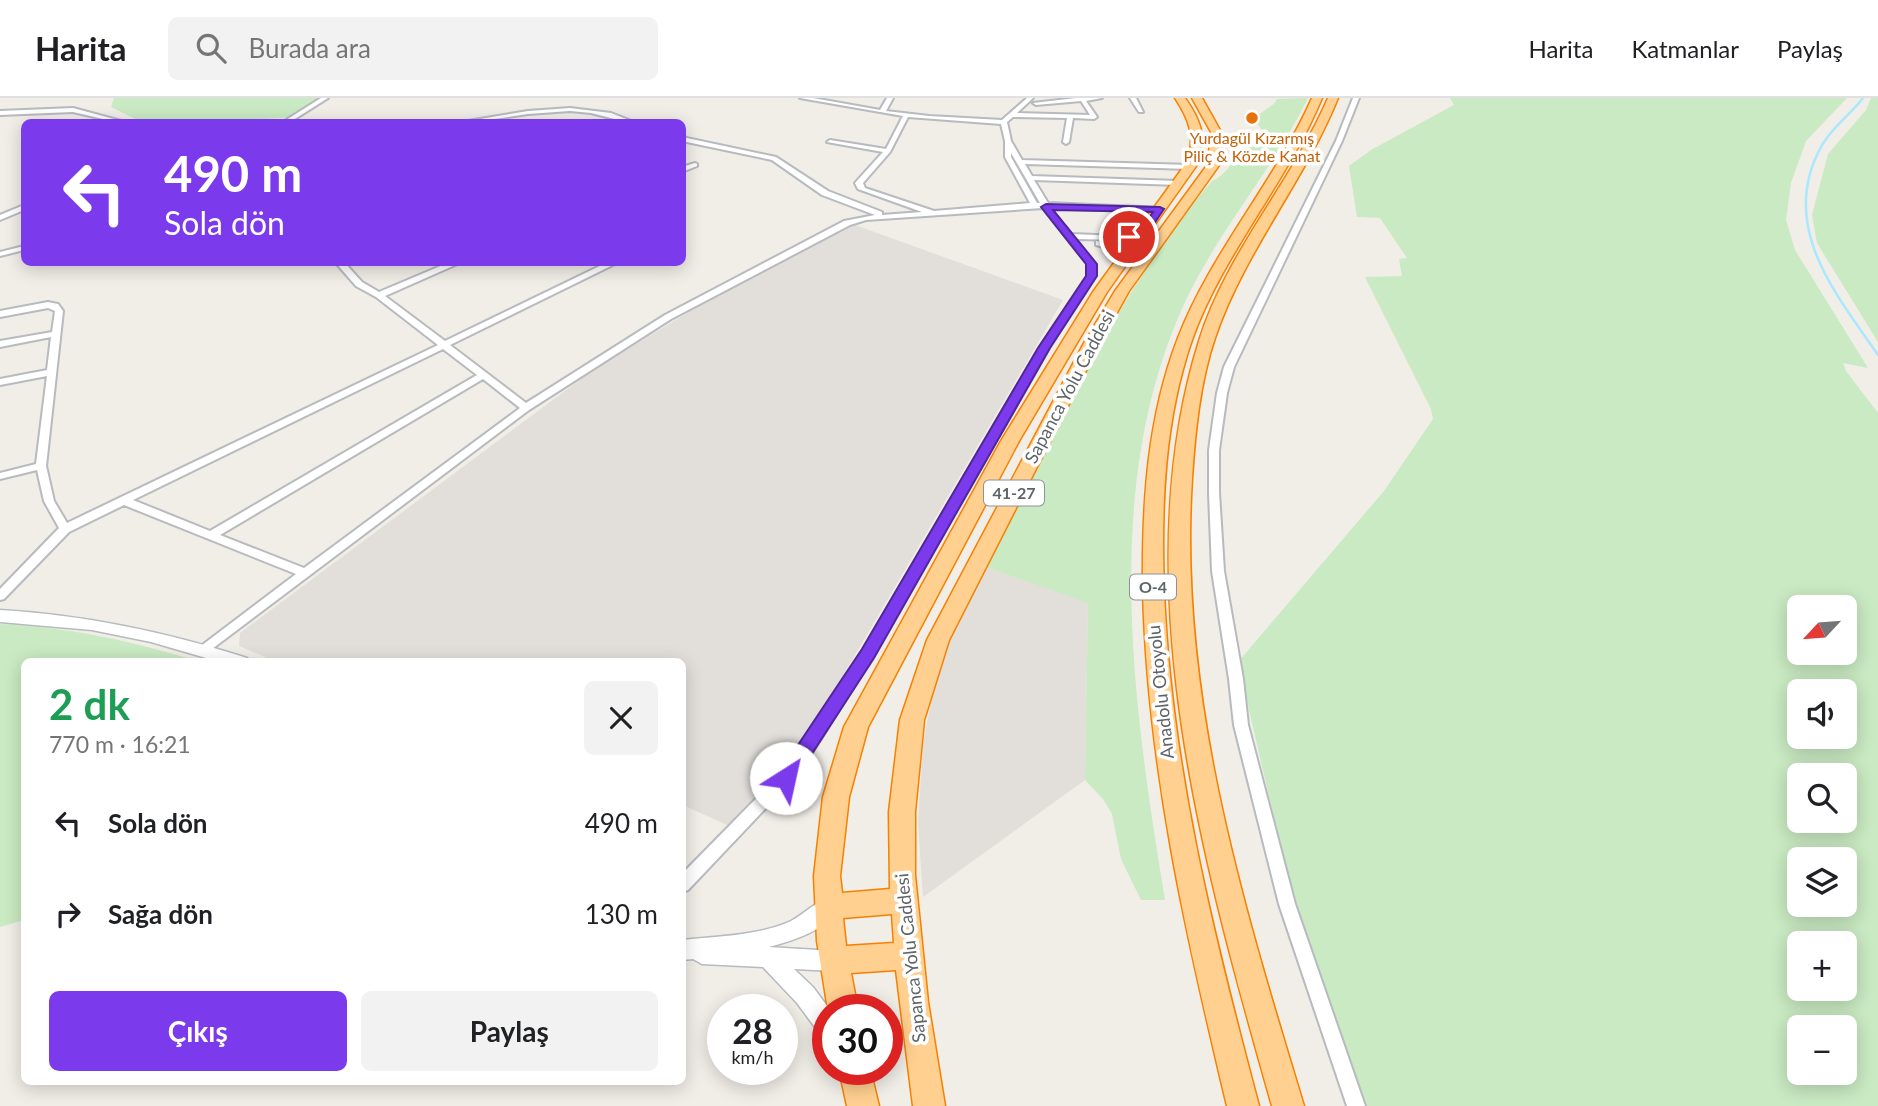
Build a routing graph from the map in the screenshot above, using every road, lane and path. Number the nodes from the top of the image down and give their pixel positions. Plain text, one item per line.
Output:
1 (325, 98) edge
2 (803, 98) edge
3 (890, 98) edge
4 (1099, 98) edge
5 (1133, 98) edge
6 (1180, 98) edge
7 (1197, 98) edge
8 (1317, 98) edge
9 (1333, 98) edge
10 (1356, 98) edge
11 (1082, 99) edge
12 (1032, 101) edge
13 (1141, 111) dead end
14 (882, 112) junction
15 (0, 113) edge
16 (1012, 115) junction
17 (906, 116) junction
18 (1038, 117) junction
19 (1070, 118) junction
20 (110, 119) edge
21 (291, 119) edge
22 (488, 119) edge
23 (622, 119) edge
24 (1004, 122) junction
25 (686, 140) edge
26 (1008, 141) junction
27 (830, 142) dead end
28 (1066, 142) dead end
29 (888, 150) junction
30 (1021, 162) junction
31 (695, 165) dead end
32 (1190, 167) junction
33 (686, 168) edge
34 (1031, 178) junction
35 (1178, 183) junction
36 (1041, 206) junction
37 (21, 208) edge
38 (1160, 209) junction
39 (933, 213) junction
40 (886, 216) junction
41 (0, 218) edge
42 (1144, 232) junction
43 (1068, 236) junction
44 (21, 249) edge
45 (1079, 249) junction
46 (0, 254) edge
47 (1125, 260) junction
48 (343, 266) edge
49 (448, 266) edge
50 (607, 266) edge
51 (379, 295) junction
52 (0, 314) edge
53 (55, 334) junction
54 (0, 344) edge
55 (444, 345) junction
56 (52, 372) junction
57 (483, 375) junction
58 (0, 382) edge
59 (526, 408) junction
60 (41, 466) junction
61 (0, 476) edge
62 (124, 501) junction
63 (65, 529) junction
64 (211, 535) junction
65 (305, 573) junction
66 (0, 596) edge
67 (0, 616) edge
68 (203, 649) junction
69 (229, 658) edge
70 (686, 881) edge
71 (905, 900) junction
72 (828, 907) junction
73 (686, 950) edge
74 (686, 951) edge
75 (909, 955) junction
76 (768, 958) junction
77 (834, 961) junction
78 (840, 994) edge
79 (812, 1005) edge
80 (858, 1085) edge
81 (863, 1106) edge
82 (929, 1106) edge
83 (1243, 1106) edge
84 (1288, 1106) edge
85 (1356, 1106) edge

1 - 21 street
2 - 14 street
3 - 14 street
4 - 11 street
5 - 13 street
6 - 32 highway, Sapanca Yolu Caddesi
7 - 71 highway, Sapanca Yolu Caddesi / 41-27
8 - 83 highway, Anadolu Otoyolu / O-4
9 - 84 highway, Anadolu Otoyolu / O-4
10 - 85 street
11 - 12 street
11 - 19 street
12 - 16 street
12 - 18 street
14 - 17 street
15 - 20 street
16 - 18 street
16 - 24 street
17 - 24 street
17 - 29 street
18 - 19 street
19 - 28 street
22 - 23 street
24 - 26 street
25 - 40 street
26 - 30 street
26 - 36 street
27 - 29 street
29 - 39 street
30 - 32 street
30 - 34 street
31 - 33 street
32 - 35 highway, Sapanca Yolu Caddesi
34 - 35 street
34 - 36 street
35 - 38 highway, Sapanca Yolu Caddesi
36 - 38 street
36 - 39 street
36 - 43 street
37 - 41 street
38 - 42 highway, Sapanca Yolu Caddesi
39 - 40 street
40 - 59 street
42 - 43 street
42 - 47 highway, Sapanca Yolu Caddesi
43 - 45 street
44 - 46 street
45 - 47 street
45 - 70 street
47 - 72 highway, Sapanca Yolu Caddesi
48 - 51 street
49 - 51 street
50 - 55 street
51 - 55 street
52 - 53 street
53 - 54 street
53 - 56 street
55 - 57 street
55 - 62 street
56 - 58 street
56 - 60 street
57 - 59 street
57 - 64 street
59 - 65 street
60 - 61 street
60 - 63 street
62 - 63 street
62 - 64 street
63 - 66 street
64 - 65 street
65 - 68 street
67 - 68 street
68 - 69 street
71 - 72 highway
71 - 75 highway, Sapanca Yolu Caddesi / 41-27
72 - 73 street
72 - 77 highway, Sapanca Yolu Caddesi
74 - 76 street
75 - 77 highway
75 - 82 highway, Sapanca Yolu Caddesi / 41-27
76 - 77 street
76 - 79 street
77 - 78 highway, Sapanca Yolu Caddesi
80 - 81 highway

